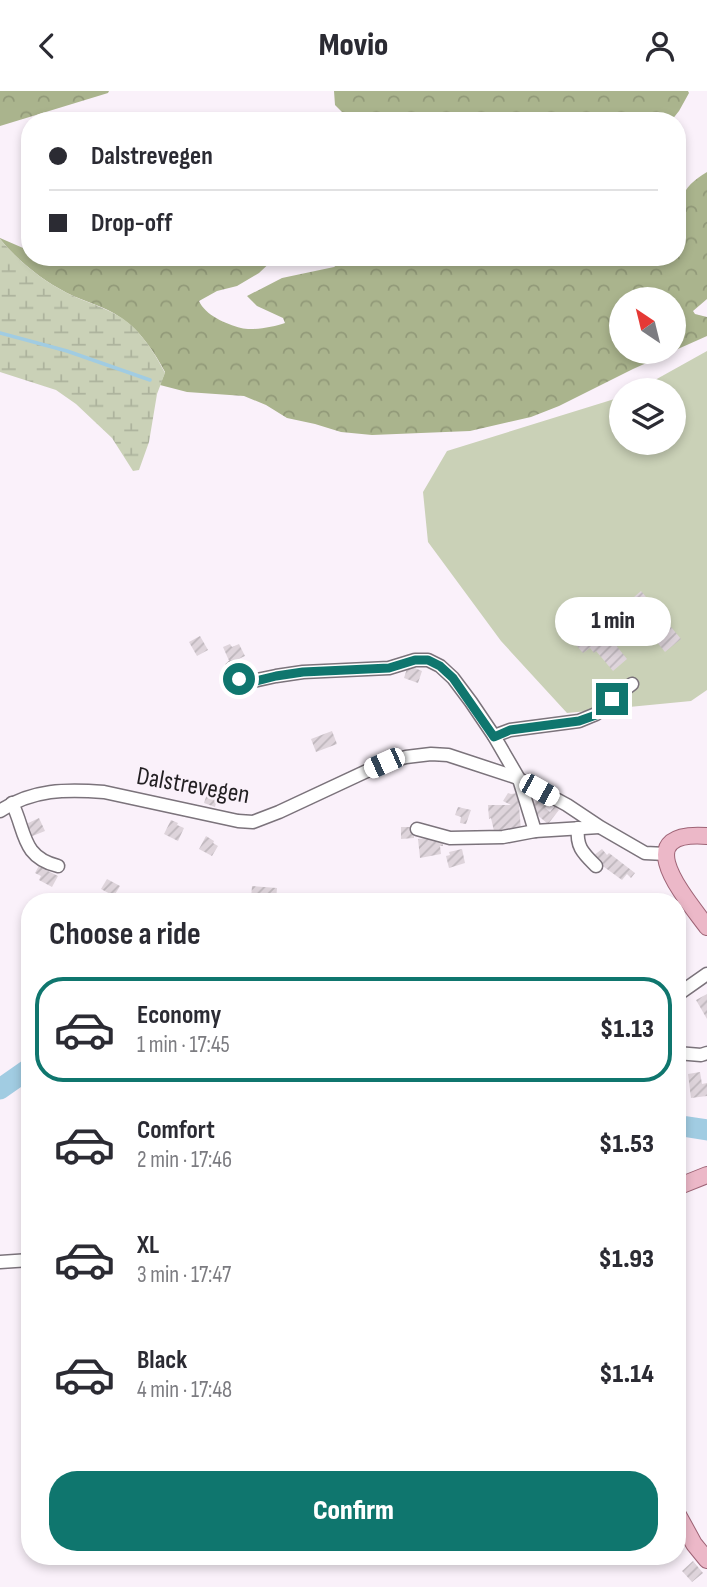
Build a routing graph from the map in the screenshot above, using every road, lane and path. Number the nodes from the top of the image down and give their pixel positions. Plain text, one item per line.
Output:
1 (232, 668) dead end
2 (632, 684) dead end
3 (494, 737) junction
4 (519, 779) junction
5 (12, 803) junction
6 (0, 811) edge
7 (600, 827) junction
8 (578, 828) junction
9 (417, 829) dead end
10 (535, 831) junction
11 (707, 836) edge
12 (666, 854) junction
13 (58, 866) dead end
14 (596, 866) dead end
15 (684, 893) edge
16 (686, 897) edge
17 (707, 927) edge
18 (707, 974) edge
19 (686, 989) edge
20 (707, 1053) edge
21 (686, 1054) edge
22 (707, 1175) edge
23 (686, 1183) edge
24 (21, 1261) edge
25 (0, 1262) edge
26 (686, 1529) edge
27 (707, 1560) edge

1 - 3 street
2 - 3 street
3 - 4 street
4 - 5 street, Dalstrevegen
4 - 7 street, Dalstrevegen
4 - 10 street
5 - 6 street, Dalstrevegen
5 - 13 street
7 - 8 street
7 - 12 street, Dalstrevegen
8 - 10 street
8 - 14 street
9 - 10 street
11 - 12 main road
12 - 15 main road
16 - 17 main road
18 - 19 street
20 - 21 street
22 - 23 main road
24 - 25 street
26 - 27 main road

